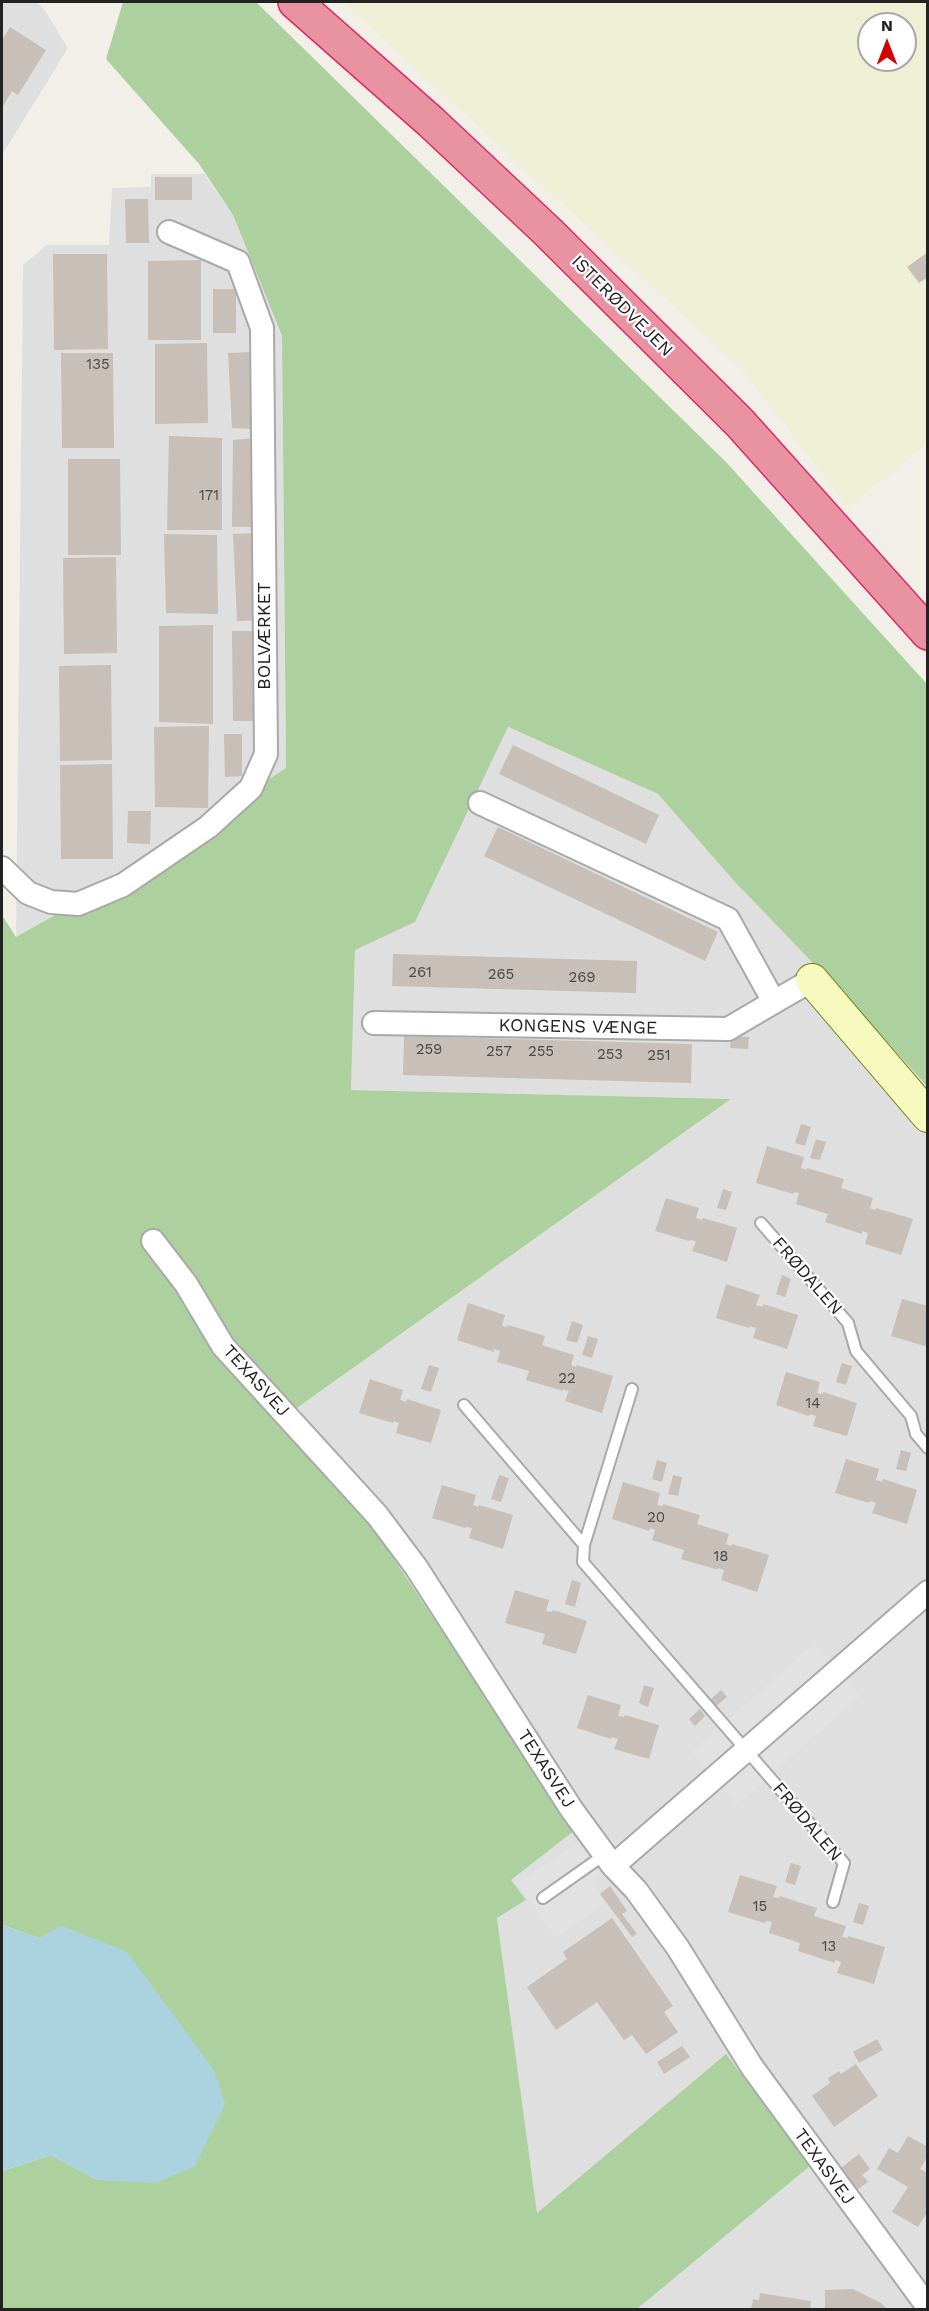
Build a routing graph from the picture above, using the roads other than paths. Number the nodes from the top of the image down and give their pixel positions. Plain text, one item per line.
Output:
1 (295, 2) edge
2 (169, 232) dead end
3 (927, 633) edge
4 (480, 803) dead end
5 (2, 868) edge
6 (812, 980) joint
7 (774, 1002) junction
8 (374, 1023) dead end
9 (927, 1116) edge
10 (761, 1223) dead end
11 (153, 1241) dead end
12 (632, 1389) dead end
13 (464, 1405) dead end
14 (927, 1448) edge
15 (585, 1545) junction
16 (927, 1592) edge
17 (746, 1750) junction
18 (609, 1861) junction
19 (543, 1898) dead end
20 (832, 1902) dead end
21 (927, 2307) edge

1 - 3 highway, ISTERØDVEJEN
2 - 5 street, BOLVÆRKET
4 - 7 street
6 - 7 street, KONGENS VÆNGE
6 - 9 street, KONGENS VÆNGE
7 - 8 street, KONGENS VÆNGE
10 - 14 lane, FRØDALEN
11 - 18 street, TEXASVEJ
12 - 15 lane
13 - 15 lane, FRØDALEN
15 - 17 lane, FRØDALEN
16 - 17 street
17 - 18 street
17 - 20 lane, FRØDALEN
18 - 19 lane
18 - 21 street, TEXASVEJ

